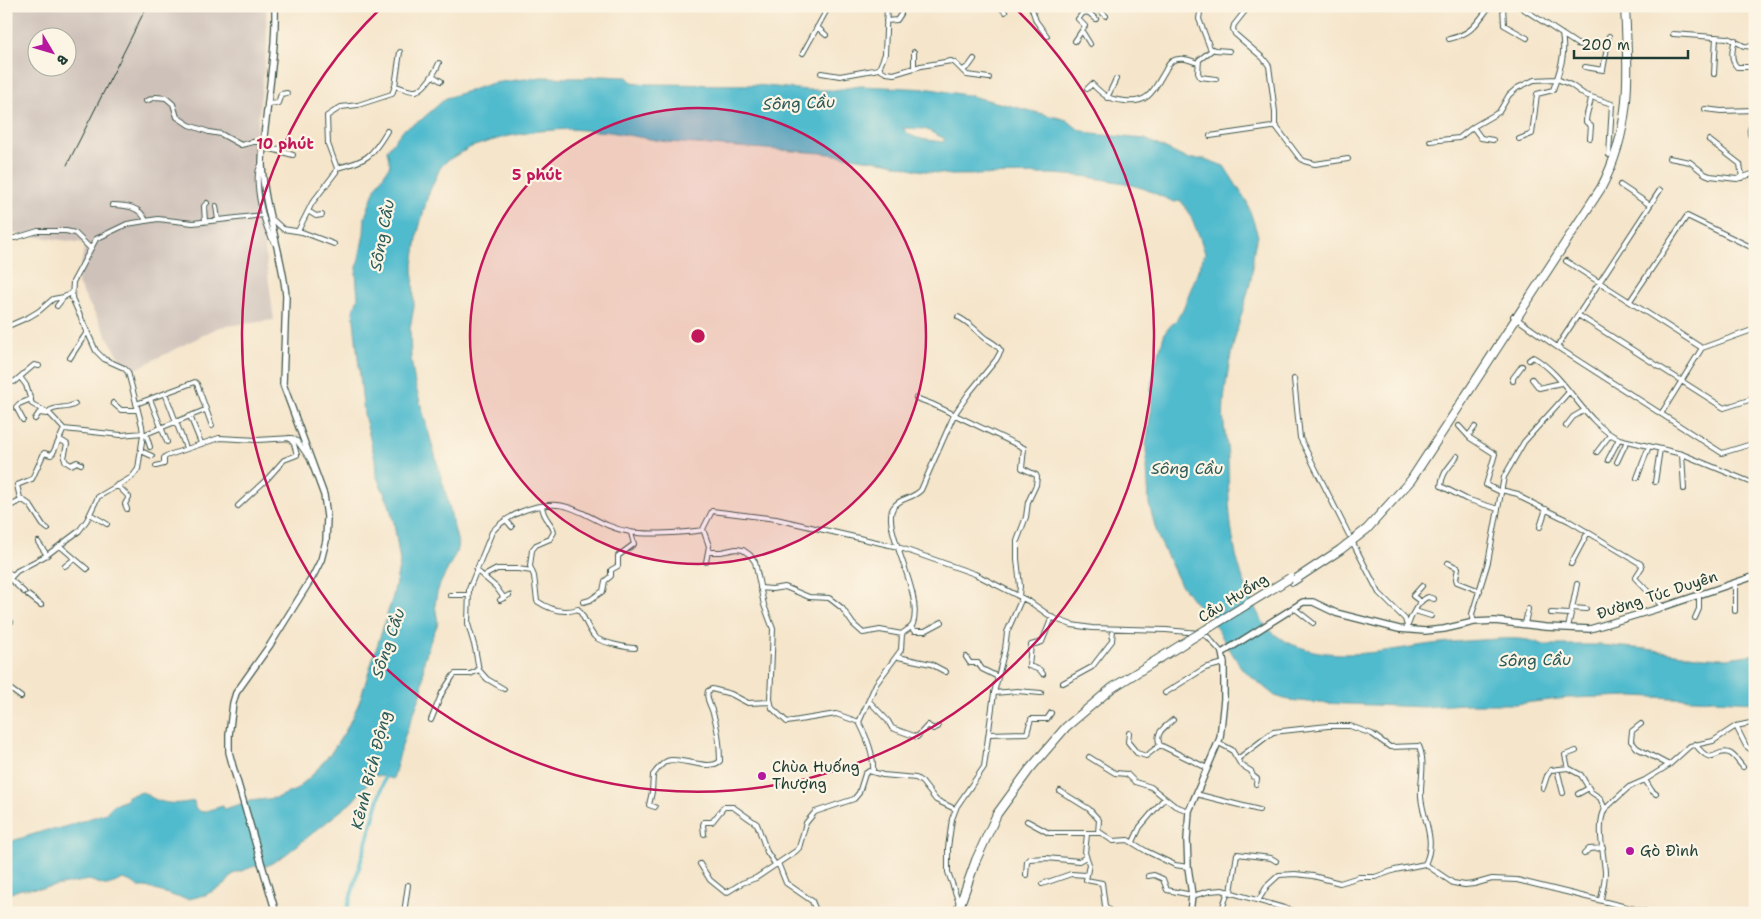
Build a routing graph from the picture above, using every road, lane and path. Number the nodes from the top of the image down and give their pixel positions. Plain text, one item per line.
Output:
1 (275, 6) edge
2 (829, 6) edge
3 (887, 6) edge
4 (999, 6) edge
5 (1031, 6) edge
6 (1073, 6) edge
7 (1201, 6) edge
8 (1249, 6) edge
9 (1490, 6) edge
10 (1503, 6) edge
11 (1519, 6) edge
12 (1621, 6) edge
13 (1625, 6) edge
14 (1096, 7) edge
15 (1005, 12) dead end
16 (1083, 13) junction
17 (1089, 13) junction
18 (901, 14) dead end
19 (1106, 16) dead end
20 (1096, 18) dead end
21 (886, 21) junction
22 (817, 27) junction
23 (1082, 31) junction
24 (1562, 34) junction
25 (1673, 34) dead end
26 (826, 35) dead end
27 (1047, 36) dead end
28 (1609, 36) dead end
29 (1527, 38) dead end
30 (1716, 38) junction
31 (1449, 39) dead end
32 (1735, 40) junction
33 (1076, 41) dead end
34 (1090, 44) dead end
35 (1607, 45) junction
36 (1755, 47) edge
37 (1212, 50) junction
38 (1229, 51) dead end
39 (400, 52) dead end
40 (914, 52) dead end
41 (803, 53) dead end
42 (974, 59) dead end
43 (440, 63) dead end
44 (1198, 63) junction
45 (1755, 67) edge
46 (914, 68) junction
47 (1585, 68) dead end
48 (879, 69) junction
49 (963, 70) junction
50 (821, 73) dead end
51 (1714, 74) dead end
52 (433, 76) junction
53 (989, 78) dead end
54 (1116, 78) dead end
55 (1216, 79) dead end
56 (1557, 79) junction
57 (441, 82) dead end
58 (395, 86) junction
59 (1087, 89) dead end
60 (287, 93) dead end
61 (1107, 98) junction
62 (1591, 98) junction
63 (146, 101) dead end
64 (267, 104) junction
65 (1705, 109) dead end
66 (1755, 110) edge
67 (1755, 120) edge
68 (1275, 125) junction
69 (1473, 127) junction
70 (387, 131) dead end
71 (1210, 136) dead end
72 (1519, 138) dead end
73 (1590, 138) dead end
74 (1493, 140) dead end
75 (1709, 140) dead end
76 (1430, 141) dead end
77 (1755, 143) edge
78 (263, 145) junction
79 (289, 145) dead end
80 (275, 150) junction
81 (293, 155) dead end
82 (1609, 155) dead end
83 (1669, 158) dead end
84 (1348, 159) dead end
85 (337, 168) junction
86 (1755, 173) edge
87 (1742, 178) junction
88 (1620, 185) dead end
89 (1660, 190) dead end
90 (207, 203) dead end
91 (112, 205) dead end
92 (1650, 205) junction
93 (216, 206) dead end
94 (308, 211) junction
95 (266, 215) junction
96 (322, 215) dead end
97 (218, 220) junction
98 (146, 221) junction
99 (205, 222) junction
100 (298, 231) junction
101 (6, 238) edge
102 (334, 244) dead end
103 (90, 248) junction
104 (1755, 249) edge
105 (1566, 260) dead end
106 (1600, 282) junction
107 (71, 293) junction
108 (64, 297) junction
109 (1630, 301) junction
110 (57, 306) dead end
111 (1578, 315) junction
112 (958, 317) dead end
113 (1514, 317) junction
114 (6, 327) edge
115 (1755, 329) edge
116 (87, 332) junction
117 (1557, 347) junction
118 (1702, 348) junction
119 (70, 358) dead end
120 (1529, 360) dead end
121 (39, 366) dead end
122 (1522, 366) dead end
123 (6, 374) edge
124 (20, 377) junction
125 (1294, 379) dead end
126 (1532, 380) dead end
127 (1513, 381) dead end
128 (1682, 381) junction
129 (1561, 383) junction
130 (1569, 392) junction
131 (165, 394) junction
132 (916, 398) dead end
133 (1755, 398) edge
134 (30, 399) junction
135 (150, 399) junction
136 (113, 403) dead end
137 (74, 404) dead end
138 (136, 404) junction
139 (138, 410) junction
140 (205, 410) junction
141 (1585, 410) junction
142 (49, 413) junction
143 (1660, 414) junction
144 (954, 415) junction
145 (190, 416) junction
146 (35, 419) dead end
147 (24, 420) dead end
148 (176, 422) junction
149 (212, 426) dead end
150 (1459, 426) dead end
151 (1566, 426) dead end
152 (161, 427) junction
153 (1474, 427) dead end
154 (64, 429) junction
155 (144, 434) junction
156 (1610, 435) junction
157 (1468, 436) junction
158 (289, 438) junction
159 (60, 439) junction
160 (1619, 439) junction
161 (1627, 441) junction
162 (167, 442) dead end
163 (201, 443) junction
164 (1755, 443) edge
165 (1649, 446) junction
166 (150, 447) dead end
167 (186, 448) junction
168 (1660, 448) junction
169 (141, 451) junction
170 (1597, 452) dead end
171 (1682, 454) junction
172 (152, 456) dead end
173 (1458, 456) dead end
174 (1608, 460) dead end
175 (1617, 462) dead end
176 (81, 464) dead end
177 (313, 464) junction
178 (156, 466) dead end
179 (1637, 478) dead end
180 (1655, 482) dead end
181 (1755, 484) edge
182 (117, 485) junction
183 (1684, 489) dead end
184 (1501, 491) junction
185 (22, 500) junction
186 (238, 506) dead end
187 (542, 506) junction
188 (6, 508) edge
189 (127, 509) dead end
190 (1498, 509) junction
191 (1546, 509) junction
192 (90, 514) junction
193 (506, 520) junction
194 (107, 524) dead end
195 (512, 527) dead end
196 (1540, 527) dead end
197 (48, 529) dead end
198 (703, 530) junction
199 (1588, 532) junction
200 (631, 533) junction
201 (1349, 535) dead end
202 (38, 542) dead end
203 (1353, 543) dead end
204 (60, 546) junction
205 (898, 547) junction
206 (708, 552) junction
207 (47, 555) junction
208 (74, 559) junction
209 (706, 562) dead end
210 (1448, 563) dead end
211 (1571, 564) dead end
212 (65, 566) dead end
213 (87, 569) dead end
214 (476, 570) junction
215 (532, 571) junction
216 (6, 572) edge
217 (13, 575) junction
218 (484, 576) junction
219 (1755, 576) edge
220 (8, 581) edge
221 (1735, 583) junction
222 (1577, 584) dead end
223 (1422, 586) dead end
224 (760, 588) junction
225 (1480, 590) junction
226 (468, 595) junction
227 (509, 595) dead end
228 (1699, 595) junction
229 (450, 596) dead end
230 (1020, 597) junction
231 (1434, 599) dead end
232 (583, 602) dead end
233 (1421, 602) junction
234 (41, 605) dead end
235 (1663, 607) junction
236 (1294, 608) junction
237 (1572, 608) junction
238 (1528, 609) dead end
239 (1586, 609) dead end
240 (1415, 611) junction
241 (1735, 611) dead end
242 (1551, 613) dead end
243 (1570, 614) junction
244 (1430, 616) dead end
245 (1052, 617) junction
246 (6, 618) edge
247 (1695, 618) dead end
248 (11, 622) dead end
249 (942, 622) dead end
250 (1474, 622) junction
251 (1313, 624) dead end
252 (1525, 624) junction
253 (911, 627) junction
254 (1408, 627) junction
255 (1568, 628) junction
256 (1113, 629) junction
257 (902, 634) junction
258 (635, 648) dead end
259 (1223, 652) junction
260 (898, 657) junction
261 (966, 657) dead end
262 (1224, 663) junction
263 (478, 670) junction
264 (946, 672) dead end
265 (1043, 674) dead end
266 (998, 677) junction
267 (1063, 683) dead end
268 (6, 686) edge
269 (504, 689) dead end
270 (994, 693) junction
271 (1041, 693) dead end
272 (1165, 693) dead end
273 (21, 697) dead end
274 (869, 701) junction
275 (770, 702) junction
276 (1051, 713) dead end
277 (431, 720) dead end
278 (1173, 720) dead end
279 (859, 722) junction
280 (1755, 722) edge
281 (1641, 724) dead end
282 (938, 726) dead end
283 (1736, 726) junction
284 (1129, 733) dead end
285 (989, 734) junction
286 (1218, 743) junction
287 (1695, 744) junction
288 (1160, 745) junction
289 (1576, 751) dead end
290 (1755, 752) edge
291 (1089, 757) dead end
292 (1238, 758) junction
293 (1669, 764) junction
294 (1743, 767) dead end
295 (1207, 768) junction
296 (1568, 768) junction
297 (1556, 769) junction
298 (873, 771) junction
299 (1646, 780) junction
300 (1256, 784) dead end
301 (1543, 788) dead end
302 (1588, 788) junction
303 (1060, 791) dead end
304 (1563, 793) dead end
305 (1196, 794) junction
306 (1578, 794) dead end
307 (1656, 794) dead end
308 (1165, 800) junction
309 (655, 807) dead end
310 (955, 809) junction
311 (1605, 809) junction
312 (1259, 810) dead end
313 (1189, 811) junction
314 (1027, 821) dead end
315 (1098, 833) junction
316 (704, 834) dead end
317 (1087, 834) junction
318 (1133, 842) junction
319 (1603, 848) junction
320 (1584, 854) dead end
321 (1086, 857) junction
322 (1276, 861) dead end
323 (700, 864) dead end
324 (776, 864) junction
325 (1425, 864) junction
326 (1188, 867) junction
327 (1026, 875) dead end
328 (1086, 875) junction
329 (1148, 876) dead end
330 (408, 884) dead end
331 (1042, 884) dead end
332 (1229, 891) junction
333 (1192, 896) junction
334 (1601, 900) junction
335 (1258, 901) junction
336 (960, 910) edge
337 (276, 913) edge
338 (404, 913) edge
339 (817, 913) edge
340 (1112, 913) edge
341 (1190, 913) edge
342 (1221, 913) edge
343 (1302, 913) edge
344 (1651, 913) edge

1 - 64 main road
2 - 22 street
3 - 21 street
4 - 15 street
5 - 27 street
6 - 16 street
7 - 37 street
8 - 68 street
9 - 31 street
10 - 29 street
11 - 24 street
12 - 113 highway
13 - 113 highway
14 - 17 street
14 - 19 street
16 - 17 street
16 - 23 street
17 - 20 street
18 - 21 street
21 - 48 street
22 - 26 street
22 - 41 street
23 - 33 street
23 - 34 street
24 - 35 street
24 - 56 street
25 - 30 street
28 - 35 street
30 - 32 street
30 - 51 street
32 - 36 street
32 - 45 street
35 - 47 street
37 - 38 street
37 - 44 street
39 - 58 street
40 - 46 street
42 - 49 street
43 - 52 street
44 - 55 street
44 - 61 street
46 - 48 street
46 - 49 street
48 - 50 street
49 - 53 street
52 - 57 street
52 - 58 street
54 - 61 street
56 - 62 street
56 - 69 street
56 - 72 street
58 - 85 street
59 - 61 street
60 - 64 street
62 - 73 street
62 - 82 street
63 - 78 street
64 - 78 main road
65 - 66 street
67 - 77 street
68 - 71 street
68 - 84 street
69 - 74 street
69 - 76 street
70 - 85 street
75 - 87 street
78 - 80 street
78 - 95 main road
79 - 80 street
80 - 81 street
83 - 87 street
85 - 94 street
86 - 87 street
88 - 92 street
89 - 92 street
90 - 99 street
91 - 98 street
92 - 106 street
93 - 97 street
94 - 96 street
94 - 100 street
95 - 97 street
95 - 100 street
95 - 177 main road
97 - 99 street
98 - 99 street
98 - 103 street
100 - 102 street
101 - 103 street
103 - 107 street
104 - 109 street
105 - 106 street
106 - 109 street
106 - 111 street
107 - 108 street
107 - 116 street
108 - 110 street
108 - 114 street
109 - 118 street
111 - 117 street
111 - 128 street
112 - 144 street
113 - 117 street
113 - 336 highway, Cầu Huống, bridge
115 - 118 street
116 - 119 street
116 - 138 street
117 - 143 street
118 - 128 street
120 - 129 street
121 - 124 street
122 - 127 street
123 - 124 street
124 - 134 street
125 - 201 street
126 - 129 street
128 - 133 street
128 - 143 street
129 - 130 street
130 - 141 street
130 - 184 street
131 - 135 street
131 - 140 street
131 - 148 street
132 - 144 street
134 - 142 street
134 - 147 street
135 - 138 street
135 - 152 street
136 - 139 street
137 - 142 street
138 - 139 street
139 - 155 street
140 - 145 street
140 - 149 street
141 - 151 street
141 - 156 street
142 - 146 street
142 - 154 street
143 - 164 street
144 - 205 street
144 - 230 street
145 - 148 street
145 - 163 street
148 - 152 street
148 - 167 street
150 - 157 street
152 - 155 street
152 - 162 street
153 - 157 street
154 - 155 street
154 - 159 street
155 - 166 street
155 - 169 street
156 - 160 street
156 - 170 street
157 - 184 street
158 - 163 street
158 - 177 street
158 - 186 street
159 - 176 street
159 - 185 street
160 - 161 street
160 - 174 street
161 - 165 street
161 - 175 street
163 - 167 street
165 - 168 street
165 - 179 street
167 - 178 street
168 - 171 street
168 - 180 street
169 - 172 street
169 - 182 street
171 - 181 street
171 - 183 street
173 - 190 street
177 - 337 main road
182 - 189 street
182 - 192 street
184 - 190 street
184 - 191 street
185 - 188 street
185 - 197 street
187 - 193 street
187 - 200 street
187 - 215 street
190 - 225 street
191 - 196 street
191 - 199 street
192 - 194 street
192 - 204 street
193 - 195 street
193 - 214 street
198 - 200 street
198 - 205 street
198 - 206 street
199 - 211 street
199 - 235 street
200 - 232 street
202 - 207 street
203 - 254 street
204 - 207 street
204 - 208 street
205 - 230 street
205 - 253 street
206 - 209 street
206 - 224 street
207 - 217 street
208 - 212 street
208 - 213 street
210 - 225 street
214 - 218 street
214 - 226 street
215 - 218 street
215 - 258 street
216 - 217 street
217 - 220 street
218 - 227 street
219 - 221 main road, Đường Túc Duyên
220 - 234 street
221 - 228 main road, Đường Túc Duyên
221 - 241 street
222 - 237 street
223 - 233 street
224 - 257 street
224 - 275 street
225 - 250 street
226 - 229 street
226 - 263 street
228 - 235 main road, Đường Túc Duyên
228 - 247 street
230 - 245 street
230 - 266 street
231 - 233 street
233 - 240 street
235 - 255 main road, Đường Túc Duyên
236 - 251 street
236 - 254 main road, Đường Túc Duyên
236 - 259 main road, Đường Túc Duyên
237 - 239 street
237 - 243 street
238 - 252 street
240 - 244 street
240 - 254 street
242 - 243 street
243 - 255 street
245 - 256 street
245 - 265 street
246 - 248 street
249 - 253 street
250 - 252 main road, Đường Túc Duyên
250 - 254 main road, Đường Túc Duyên
252 - 255 main road, Đường Túc Duyên
253 - 257 street
256 - 259 street
256 - 267 street
257 - 260 street
259 - 262 main road
260 - 264 street
260 - 274 street
261 - 266 street
262 - 272 street
262 - 286 main road
263 - 269 street
263 - 277 street
266 - 270 street
268 - 273 street
270 - 271 street
270 - 285 street
274 - 279 street
274 - 282 street
275 - 279 street
275 - 309 street
276 - 285 street
278 - 288 street
279 - 298 street
280 - 283 street
281 - 293 street
283 - 287 street
283 - 290 street
284 - 288 street
285 - 310 street
286 - 292 street
286 - 295 main road
287 - 293 street
287 - 294 street
288 - 295 street
289 - 296 street
291 - 308 street
292 - 300 street
292 - 325 street
293 - 299 street
295 - 305 main road
296 - 297 street
296 - 302 street
297 - 301 street
297 - 304 street
298 - 310 street
298 - 324 street
299 - 307 street
299 - 311 street
302 - 306 street
302 - 311 street
303 - 315 street
305 - 312 street
305 - 313 main road
308 - 313 street
308 - 318 street
310 - 336 street
311 - 319 street
313 - 326 main road
314 - 317 street
315 - 317 street
315 - 318 street
316 - 324 street
317 - 321 street
318 - 326 street
319 - 320 street
319 - 334 street
321 - 327 street
321 - 328 street
322 - 332 street
323 - 324 street
324 - 339 street
325 - 334 street
325 - 335 street
326 - 333 main road
328 - 331 street
328 - 340 street
329 - 333 street
330 - 338 street
332 - 333 street
332 - 335 street
332 - 342 street
333 - 341 main road
334 - 344 street
335 - 343 street

